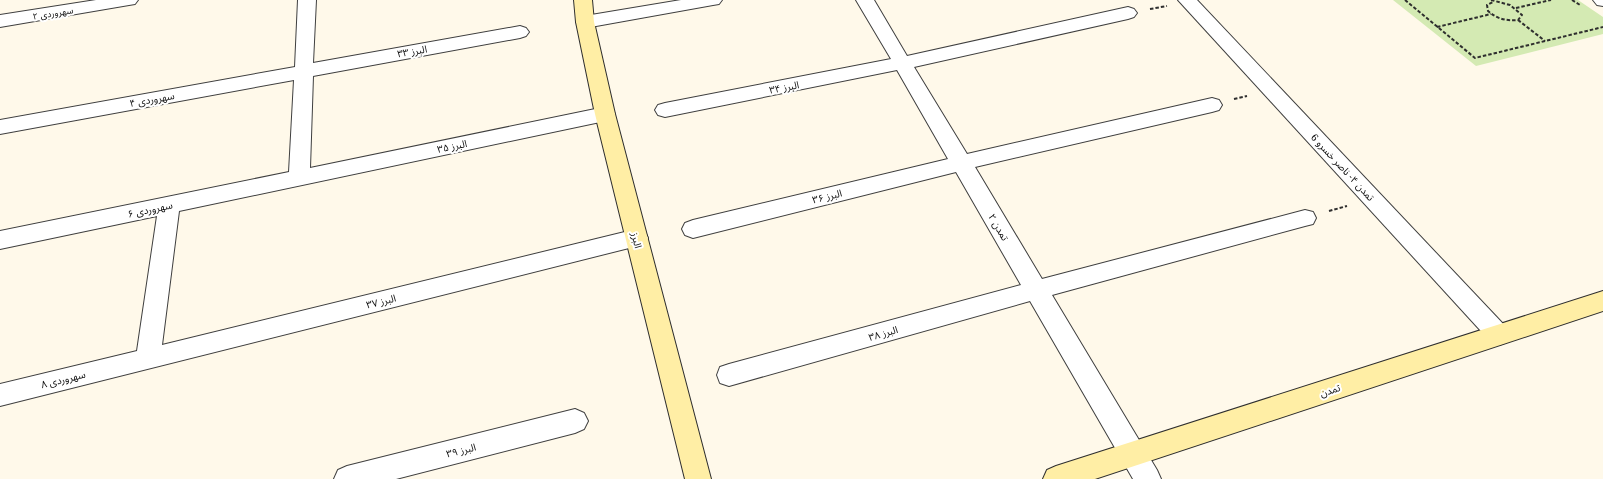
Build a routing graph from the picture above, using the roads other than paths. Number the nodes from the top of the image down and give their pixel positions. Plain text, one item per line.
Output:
1 (129, 0) edge
2 (307, 0) edge
3 (583, 0) edge
4 (713, 0) edge
5 (865, 0) edge
6 (1188, 1) edge
7 (1128, 13) road end
8 (0, 21) edge
9 (585, 22) junction
10 (520, 32) dead end
11 (902, 63) junction
12 (304, 71) junction
13 (1212, 105) road end
14 (666, 110) dead end
15 (605, 114) junction
16 (0, 127) edge
17 (961, 163) junction
18 (299, 178) junction
19 (169, 204) junction
20 (1305, 218) road end
21 (693, 229) dead end
22 (637, 238) junction
23 (0, 240) edge
24 (1036, 290) junction
25 (1603, 301) edge
26 (1499, 335) junction
27 (137, 361) junction
28 (729, 375) dead end
29 (0, 394) edge
30 (575, 421) dead end
31 (1133, 454) junction
32 (347, 479) edge
33 (698, 479) edge
34 (1056, 479) edge
35 (1148, 479) edge

1 - 8 street, سهروردی ۲
2 - 12 street
3 - 9 street, البرز
4 - 9 street
5 - 11 street, تمدن ۲
6 - 26 street, تمدن ۴- ناصر خسرو 6
7 - 11 street, البرز ۳۴
9 - 15 street, البرز
10 - 12 street, البرز ۳۳
11 - 14 street, البرز ۳۴
11 - 17 street, تمدن ۲
12 - 16 street, سهروردی ۴
12 - 18 street
13 - 17 street, البرز ۳۶
15 - 18 street, البرز ۳۵
15 - 22 street, البرز
17 - 21 street, البرز ۳۶
17 - 24 street, تمدن ۲
18 - 19 street, سهروردی ۶
19 - 23 street, سهروردی ۶
19 - 27 street
20 - 24 street, البرز ۳۸
22 - 27 street, البرز ۳۷
22 - 33 street, البرز
24 - 28 street, البرز ۳۸
24 - 31 street, تمدن ۲
25 - 26 street, تمدن
26 - 31 street, تمدن
27 - 29 street, سهروردی ۸
30 - 32 street, البرز ۳۹
31 - 34 street, تمدن
31 - 35 street, تمدن ۲

